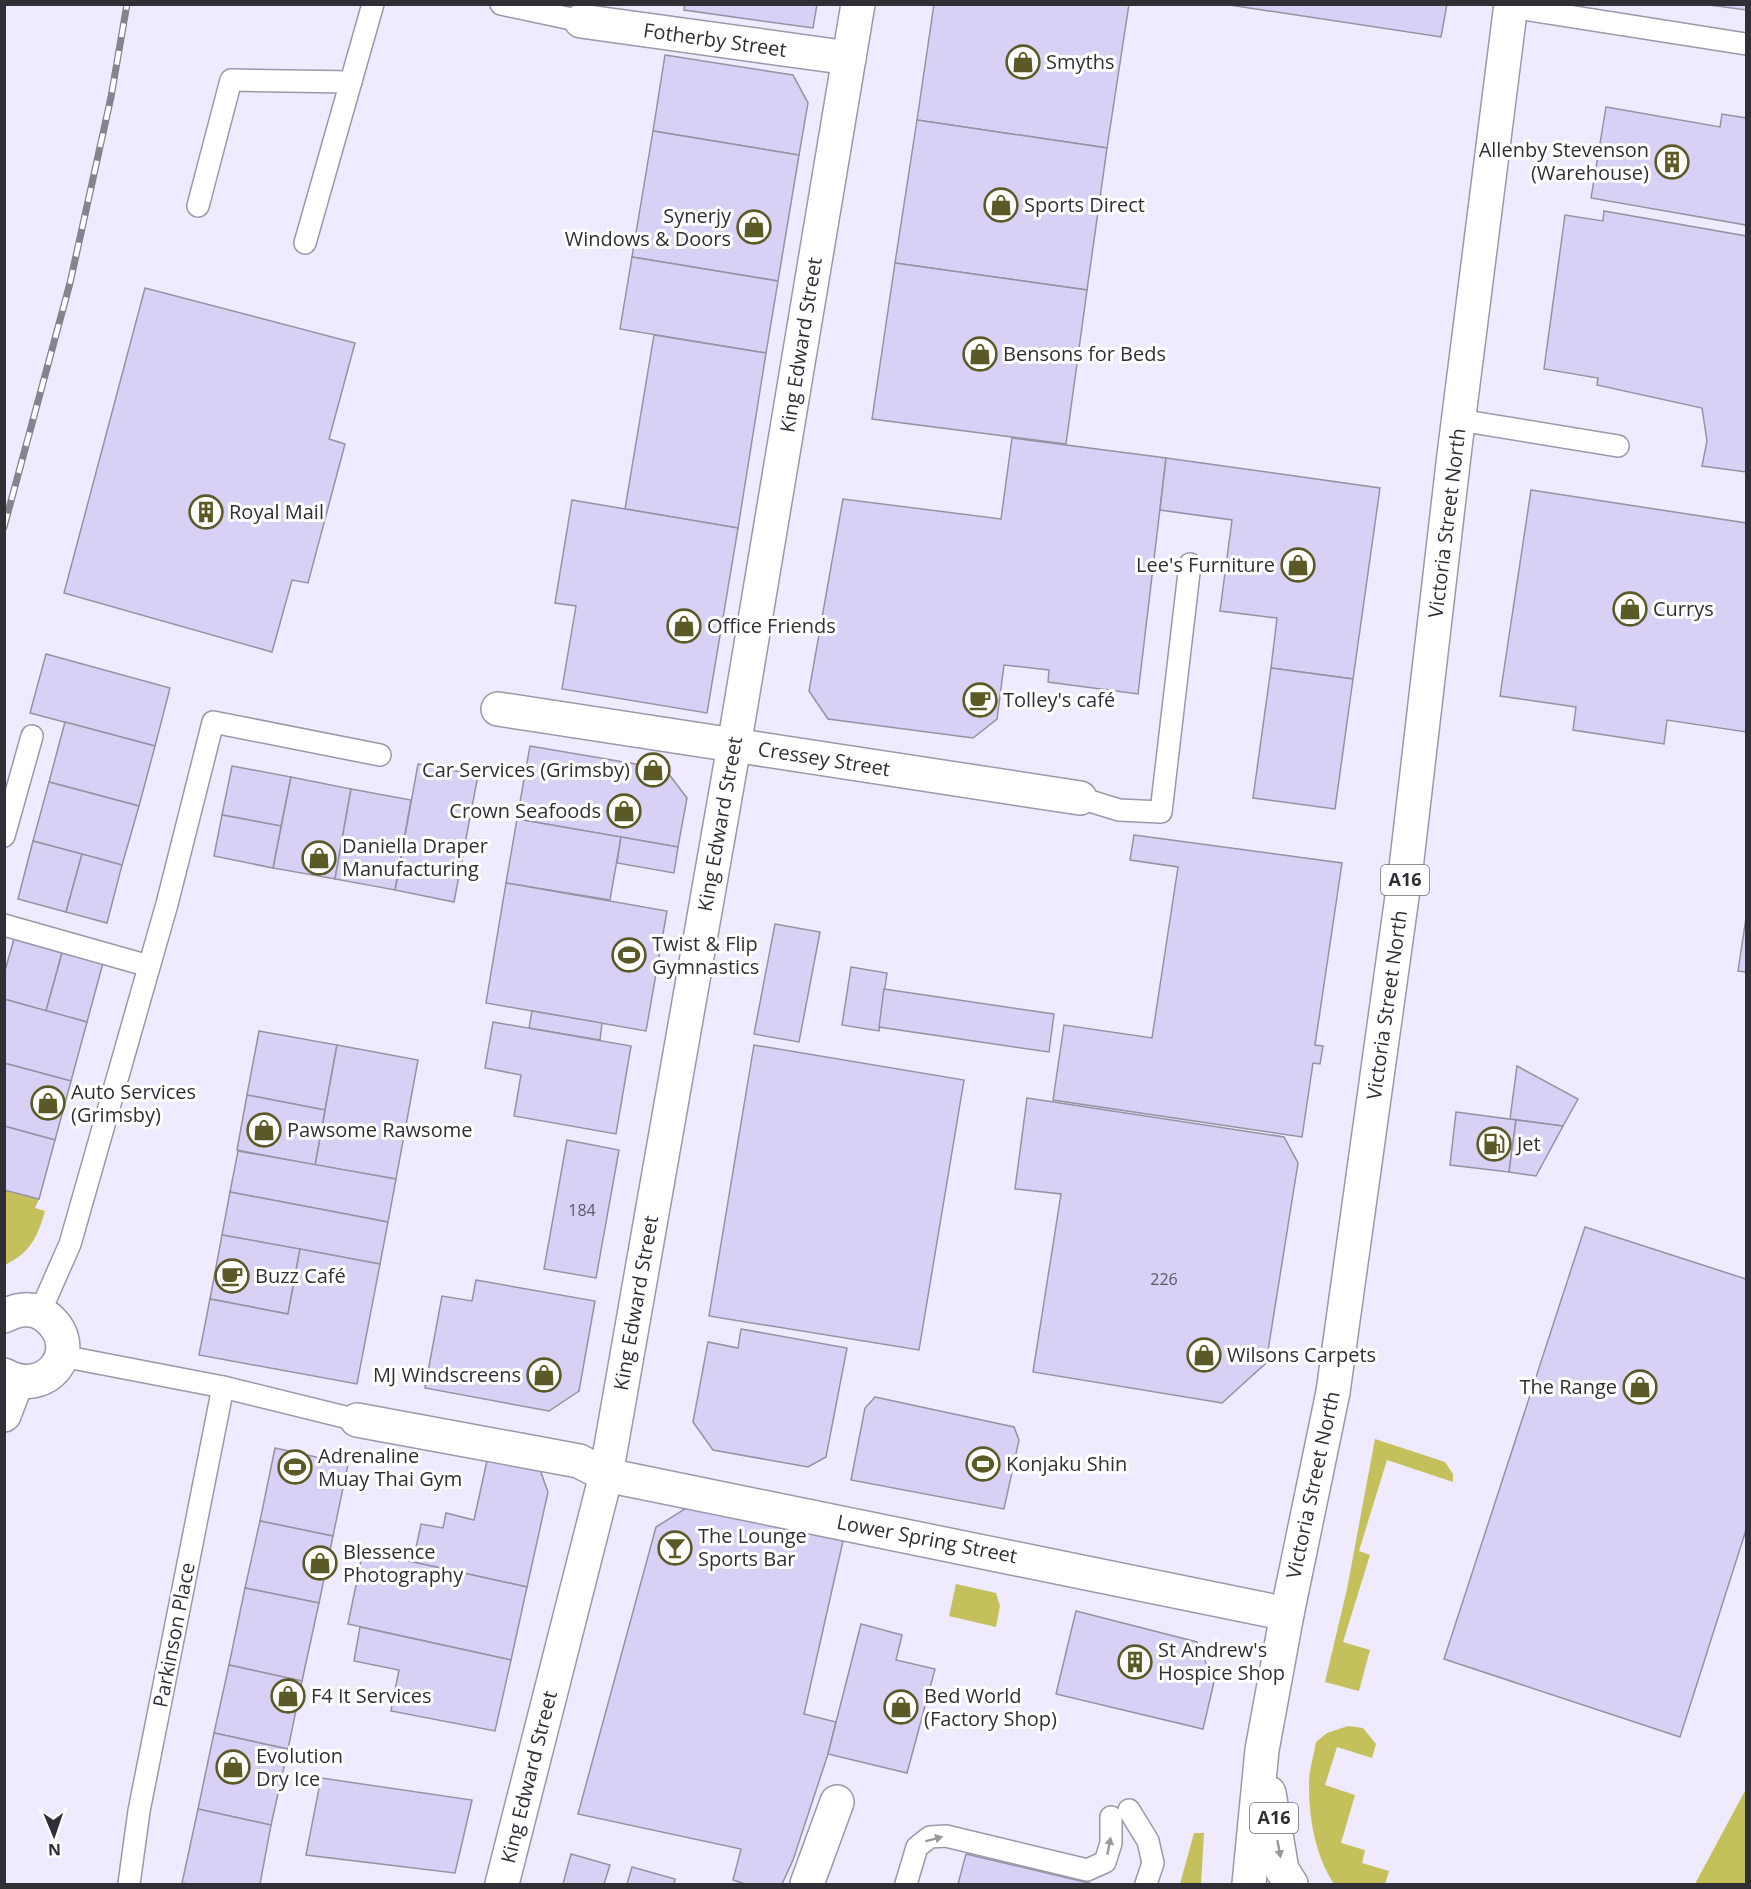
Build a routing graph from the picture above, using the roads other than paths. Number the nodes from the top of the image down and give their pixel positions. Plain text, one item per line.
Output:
1 (373, 4) edge
2 (501, 4) edge
3 (858, 4) edge
4 (1511, 6) edge
5 (581, 21) joint
6 (1746, 44) edge
7 (849, 58) junction
8 (351, 82) junction
9 (198, 206) dead end
10 (305, 243) dead end
11 (1459, 420) junction
12 (1618, 446) dead end
13 (1190, 564) dead end
14 (498, 708) dead end
15 (32, 736) dead end
16 (734, 746) junction
17 (380, 755) dead end
18 (1080, 798) joint
19 (4, 836) edge
20 (4, 925) edge
21 (149, 966) junction
22 (40, 1312) junction
23 (4, 1316) edge
24 (62, 1356) junction
25 (11, 1378) edge
26 (223, 1387) junction
27 (4, 1415) edge
28 (357, 1420) joint
29 (606, 1475) junction
30 (1287, 1614) junction
31 (1262, 1750) junction
32 (837, 1802) dead end
33 (129, 1884) edge
34 (502, 1884) edge
35 (807, 1884) edge
36 (906, 1884) edge
37 (1146, 1884) edge
38 (1249, 1884) edge
39 (1291, 1884) edge

1 - 8 lane
2 - 5 lane
3 - 7 main road, King Edward Street
4 - 6 lane
4 - 11 main road, Victoria Street North / A16
5 - 7 main road, Fotherby Street
7 - 16 main road, King Edward Street
8 - 9 lane
8 - 10 lane
11 - 12 lane
11 - 30 main road, Victoria Street North / A16
13 - 18 lane
14 - 16 main road, Cressey Street
15 - 19 lane
16 - 18 main road, Cressey Street
16 - 29 main road, King Edward Street
17 - 21 lane
20 - 21 lane
21 - 22 lane
22 - 23 main road
22 - 24 main road
24 - 25 main road
24 - 26 lane
25 - 27 main road
26 - 28 lane
26 - 33 lane, Parkinson Place
28 - 29 main road, Lower Spring Street
29 - 30 main road, Lower Spring Street
29 - 34 main road, King Edward Street
30 - 31 main road, Victoria Street North / A16
31 - 38 main road, Victoria Street North / A16
31 -> 39 main road, Victoria Street North / A16
32 - 35 main road
36 -> 37 lane

